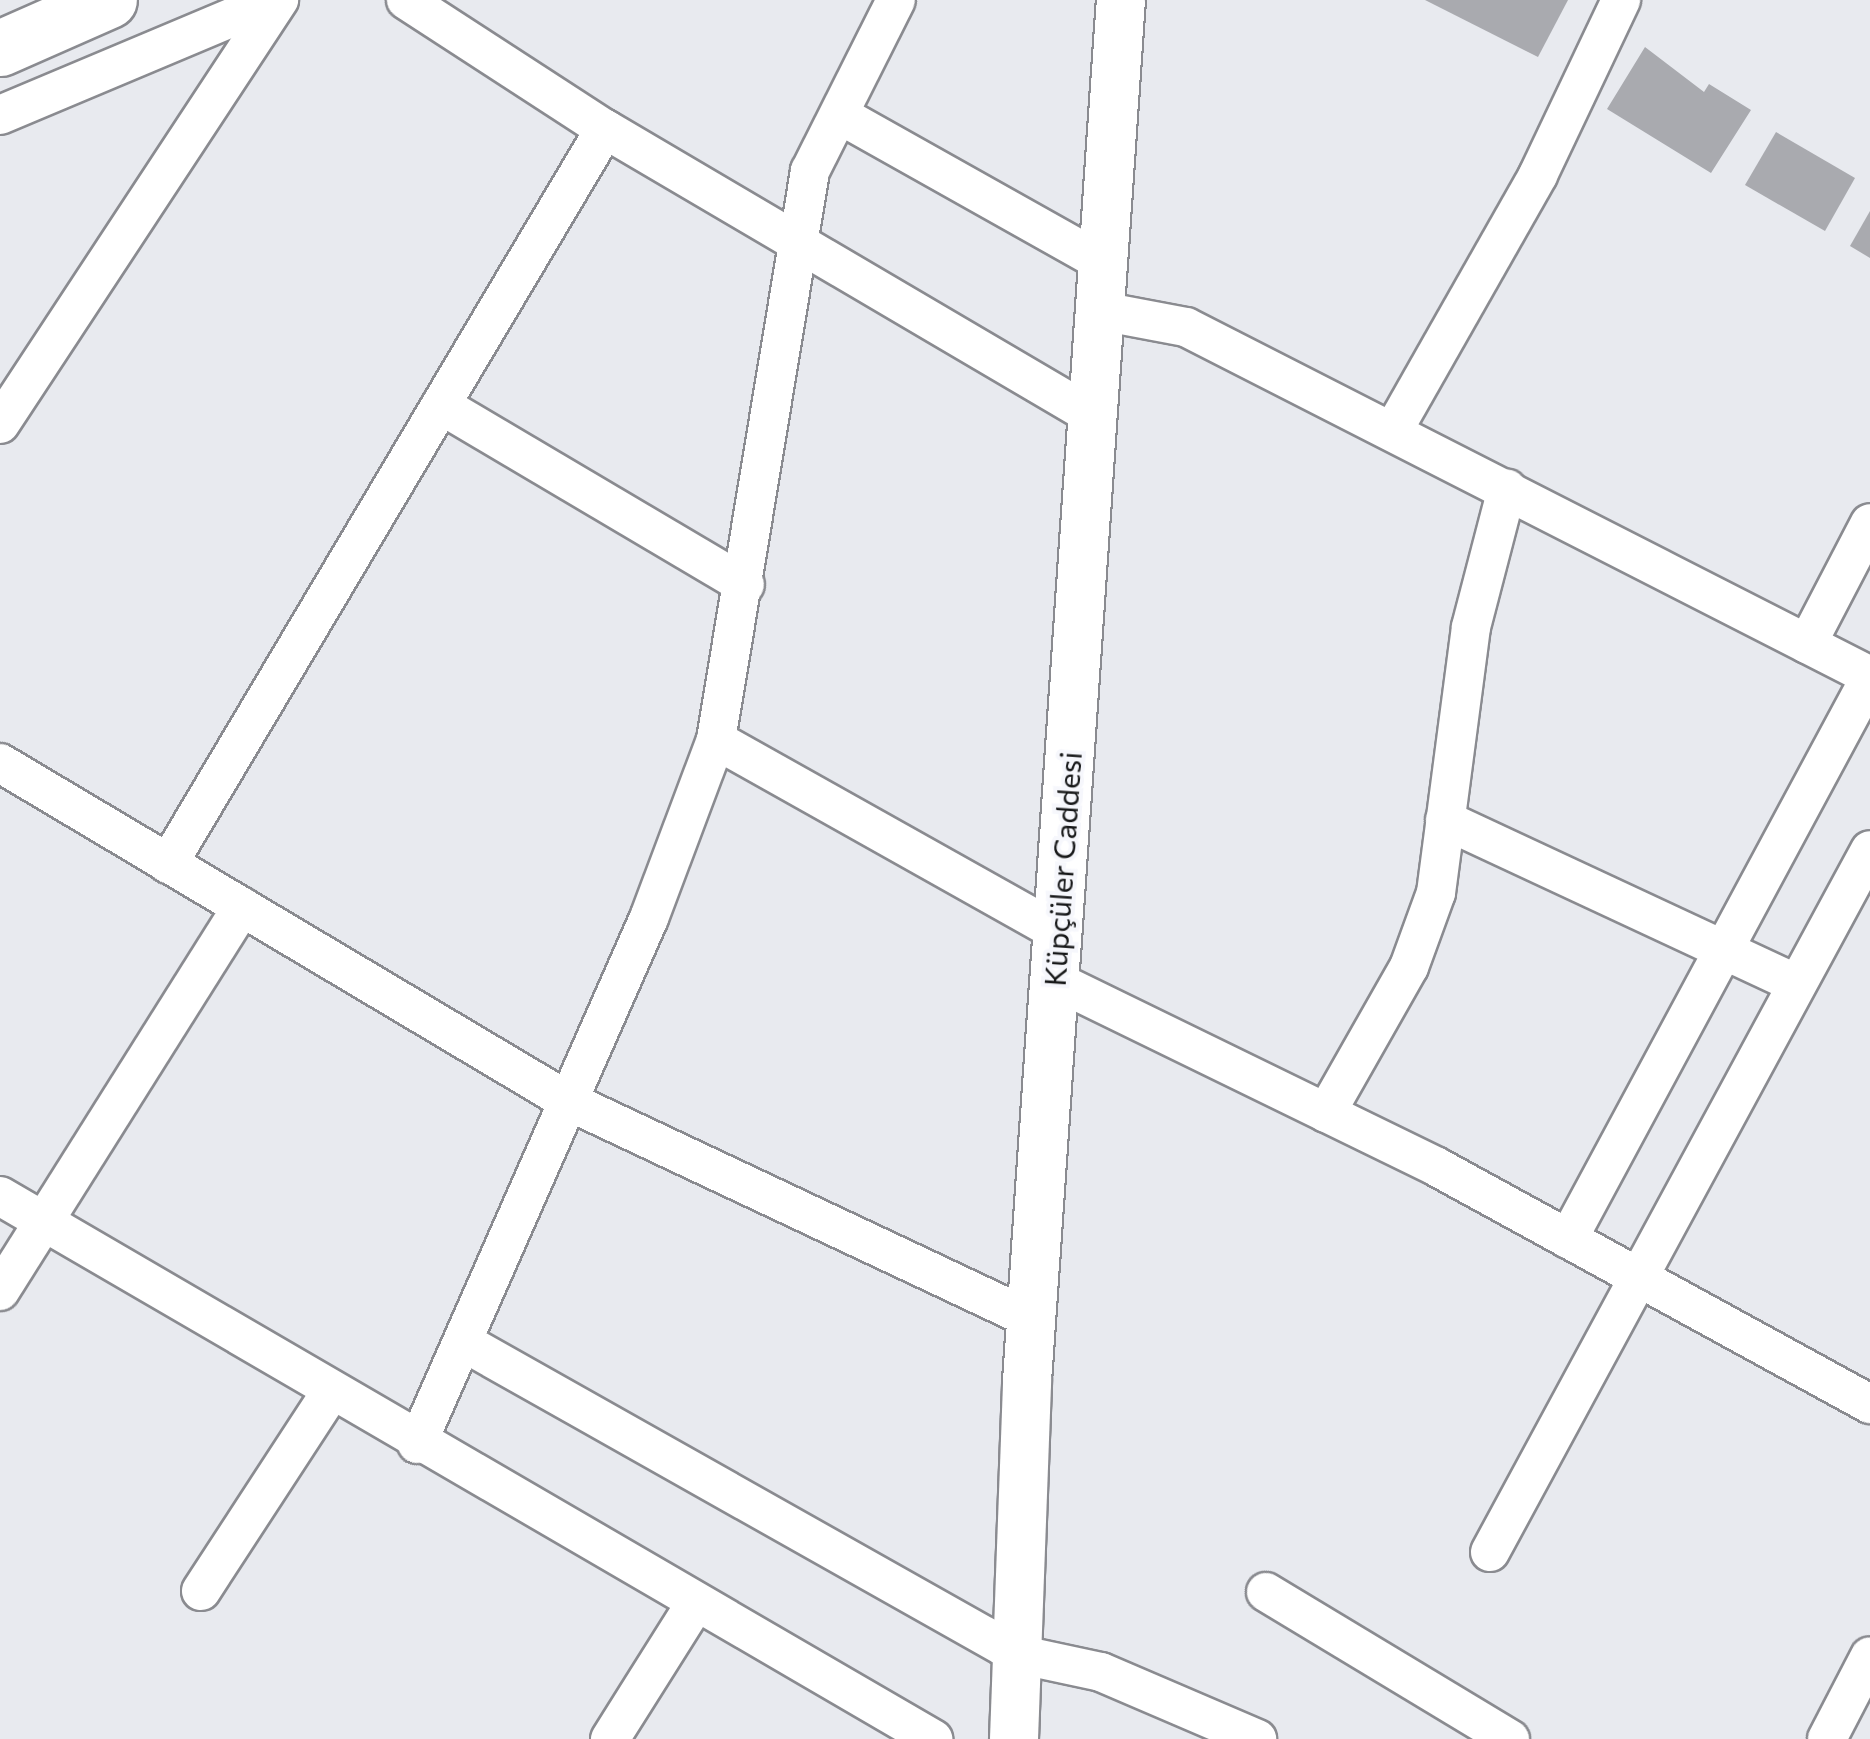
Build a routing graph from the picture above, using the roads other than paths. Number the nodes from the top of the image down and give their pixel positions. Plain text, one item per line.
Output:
1 (109, 0) edge
2 (276, 0) edge
3 (406, 0) edge
4 (896, 0) edge
5 (1121, 0) edge
6 (1621, 0) edge
7 (0, 48) edge
8 (840, 114) junction
9 (0, 115) edge
10 (605, 129) junction
11 (802, 246) junction
12 (1104, 264) junction
13 (1101, 311) junction
14 (441, 406) junction
15 (1093, 416) junction
16 (0, 424) edge
17 (1395, 427) junction
18 (1507, 490) junction
19 (1870, 524) edge
20 (745, 585) junction
21 (1807, 644) junction
22 (1870, 677) edge
23 (716, 740) junction
24 (0, 764) edge
25 (1446, 820) junction
26 (1870, 850) edge
27 (168, 864) junction
28 (242, 907) junction
29 (1058, 932) junction
30 (1722, 952) junction
31 (1054, 980) junction
32 (1796, 984) junction
33 (566, 1100) junction
34 (1326, 1113) junction
35 (0, 1196) edge
36 (45, 1221) junction
37 (1568, 1239) junction
38 (1633, 1274) junction
39 (0, 1290) edge
40 (1031, 1319) junction
41 (465, 1343) junction
42 (330, 1393) junction
43 (1870, 1404) edge
44 (418, 1444) junction
45 (1490, 1552) dead end
46 (201, 1591) dead end
47 (1266, 1592) dead end
48 (695, 1604) junction
49 (1017, 1654) junction
50 (1870, 1656) edge
51 (610, 1739) edge
52 (934, 1739) edge
53 (1014, 1739) edge
54 (1256, 1739) edge
55 (1510, 1739) edge
56 (1827, 1739) edge

1 - 7 highway
2 - 9 street
2 - 16 street
3 - 10 street
4 - 8 street
5 - 12 street, Küpçüler Caddesi
6 - 17 street
8 - 11 street
8 - 12 street
10 - 11 street
10 - 14 street
11 - 15 street
11 - 20 street
12 - 13 street, Küpçüler Caddesi
13 - 15 street, Küpçüler Caddesi
13 - 17 street
14 - 20 street
14 - 27 street
15 - 29 street, Küpçüler Caddesi
17 - 18 street
18 - 21 street
18 - 25 street
19 - 21 street
20 - 23 street
21 - 22 street
22 - 30 street
23 - 29 street
23 - 33 street
24 - 27 street
25 - 30 street
25 - 34 street
26 - 32 street
27 - 28 street
28 - 33 street
28 - 36 street
29 - 31 street, Küpçüler Caddesi
30 - 32 street
30 - 37 street
31 - 34 street
31 - 40 street, Küpçüler Caddesi
32 - 38 street
33 - 40 street
33 - 41 street
34 - 37 street
35 - 36 street
36 - 39 street
36 - 42 street
37 - 38 street
38 - 43 street
38 - 45 street
40 - 49 street, Küpçüler Caddesi
41 - 44 street
41 - 49 street
42 - 44 street
42 - 46 street
44 - 48 street
47 - 55 street
48 - 51 street
48 - 52 street
49 - 53 street, Küpçüler Caddesi
49 - 54 street
50 - 56 street

